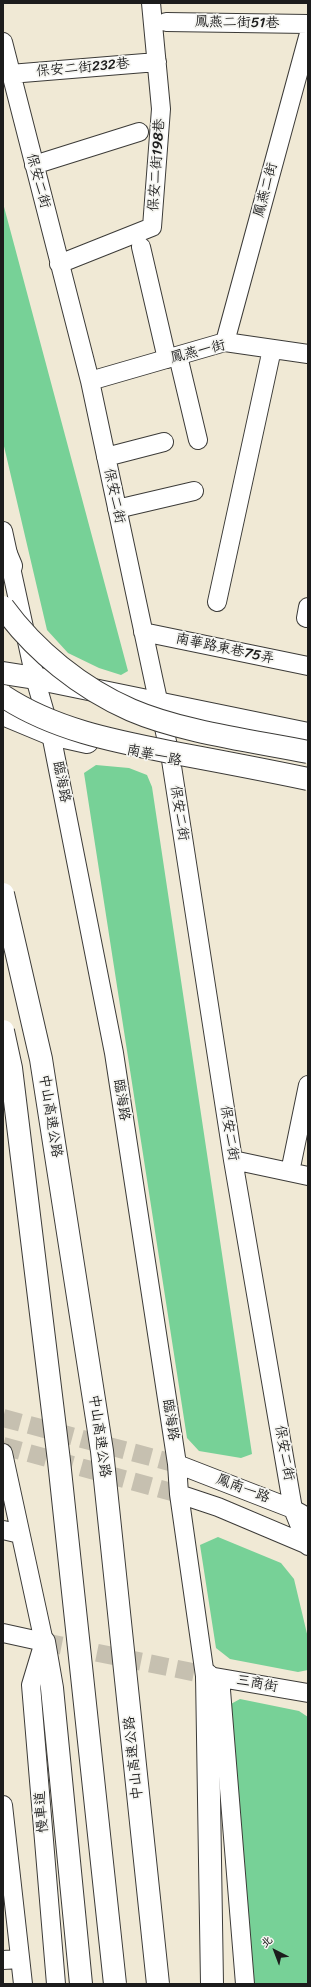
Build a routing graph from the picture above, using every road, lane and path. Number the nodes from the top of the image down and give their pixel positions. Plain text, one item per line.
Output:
1 (151, 3) edge
2 (166, 22) dead end
3 (308, 24) edge
4 (308, 37) edge
5 (3, 42) edge
6 (157, 62) junction
7 (10, 74) junction
8 (139, 132) dead end
9 (34, 164) junction
10 (140, 247) dead end
11 (59, 264) junction
12 (225, 342) junction
13 (272, 349) junction
14 (308, 354) edge
15 (173, 357) junction
16 (90, 381) junction
17 (198, 440) dead end
18 (164, 442) dead end
19 (106, 457) junction
20 (194, 490) dead end
21 (117, 509) junction
22 (3, 531) edge
23 (7, 557) edge
24 (217, 602) dead end
25 (3, 607) edge
26 (143, 632) junction
27 (308, 666) edge
28 (3, 673) edge
29 (35, 678) junction
30 (3, 696) edge
31 (160, 704) junction
32 (3, 714) edge
33 (51, 734) junction
34 (308, 734) edge
35 (308, 752) edge
36 (171, 760) junction
37 (308, 778) edge
38 (308, 790) edge
39 (3, 894) edge
40 (3, 1031) edge
41 (308, 1085) edge
42 (233, 1160) junction
43 (290, 1172) junction
44 (308, 1176) edge
45 (3, 1454) edge
46 (177, 1464) junction
47 (178, 1494) junction
48 (301, 1513) edge
49 (3, 1530) edge
50 (20, 1534) junction
51 (308, 1545) edge
52 (3, 1633) edge
53 (44, 1642) junction
54 (213, 1676) junction
55 (308, 1692) edge
56 (3, 1805) edge
57 (11, 1959) edge
58 (23, 1984) edge
59 (56, 1984) edge
60 (81, 1984) edge
61 (115, 1984) edge
62 (158, 1984) edge
63 (212, 1984) edge
64 (222, 1984) edge
65 (245, 1984) edge

1 - 6 street, 保安二街198巷
2 - 3 street, 鳳燕二街51巷
4 - 12 street, 鳳燕二街
5 - 7 street, 保安二街
6 - 7 street, 保安二街232巷
6 - 11 street, 保安二街198巷
7 - 9 street, 保安二街
8 - 9 street
9 - 11 street, 保安二街
10 - 15 street
11 - 16 street, 保安二街
12 - 13 street, 鳳燕一街
12 - 15 street, 鳳燕一街
13 - 14 street, 鳳燕一街
13 - 24 street
15 - 16 street, 鳳燕一街
15 - 17 street
16 - 19 street, 保安二街
18 - 19 street
19 - 21 street, 保安二街
20 - 21 street
21 - 26 street, 保安二街
22 - 23 street, 臨海路
23 - 29 street, 臨海路
25 - 35 main road, bridge
26 - 27 street, 南華路東巷75弄
26 - 31 street, 保安二街
28 - 29 main road
29 - 31 main road
29 - 33 street, 臨海路
30 - 37 main road, bridge
31 - 34 main road
31 - 36 street, 保安二街
32 - 33 main road, 南華一路
33 - 36 main road, 南華一路
33 - 46 street, 臨海路
36 - 38 main road, 南華一路
36 - 42 street, 保安二街
39 - 62 main road, 中山高速公路, bridge
40 - 61 main road, bridge
41 - 43 street
42 - 43 street
42 - 48 street, 保安二街
43 - 44 street
45 - 50 street
46 - 47 street, 臨海路
46 - 48 street, 鳳南一路
47 - 51 street, 鳳南一路
47 - 54 street, 臨海路
48 - 51 street, 保安二街
49 - 50 street
50 - 53 street
52 - 53 street
53 - 59 street, 慢車道
53 - 60 main road
54 - 55 street, 三商街
54 - 63 main road
54 - 64 street
54 - 65 street
56 - 57 street
57 - 58 street

